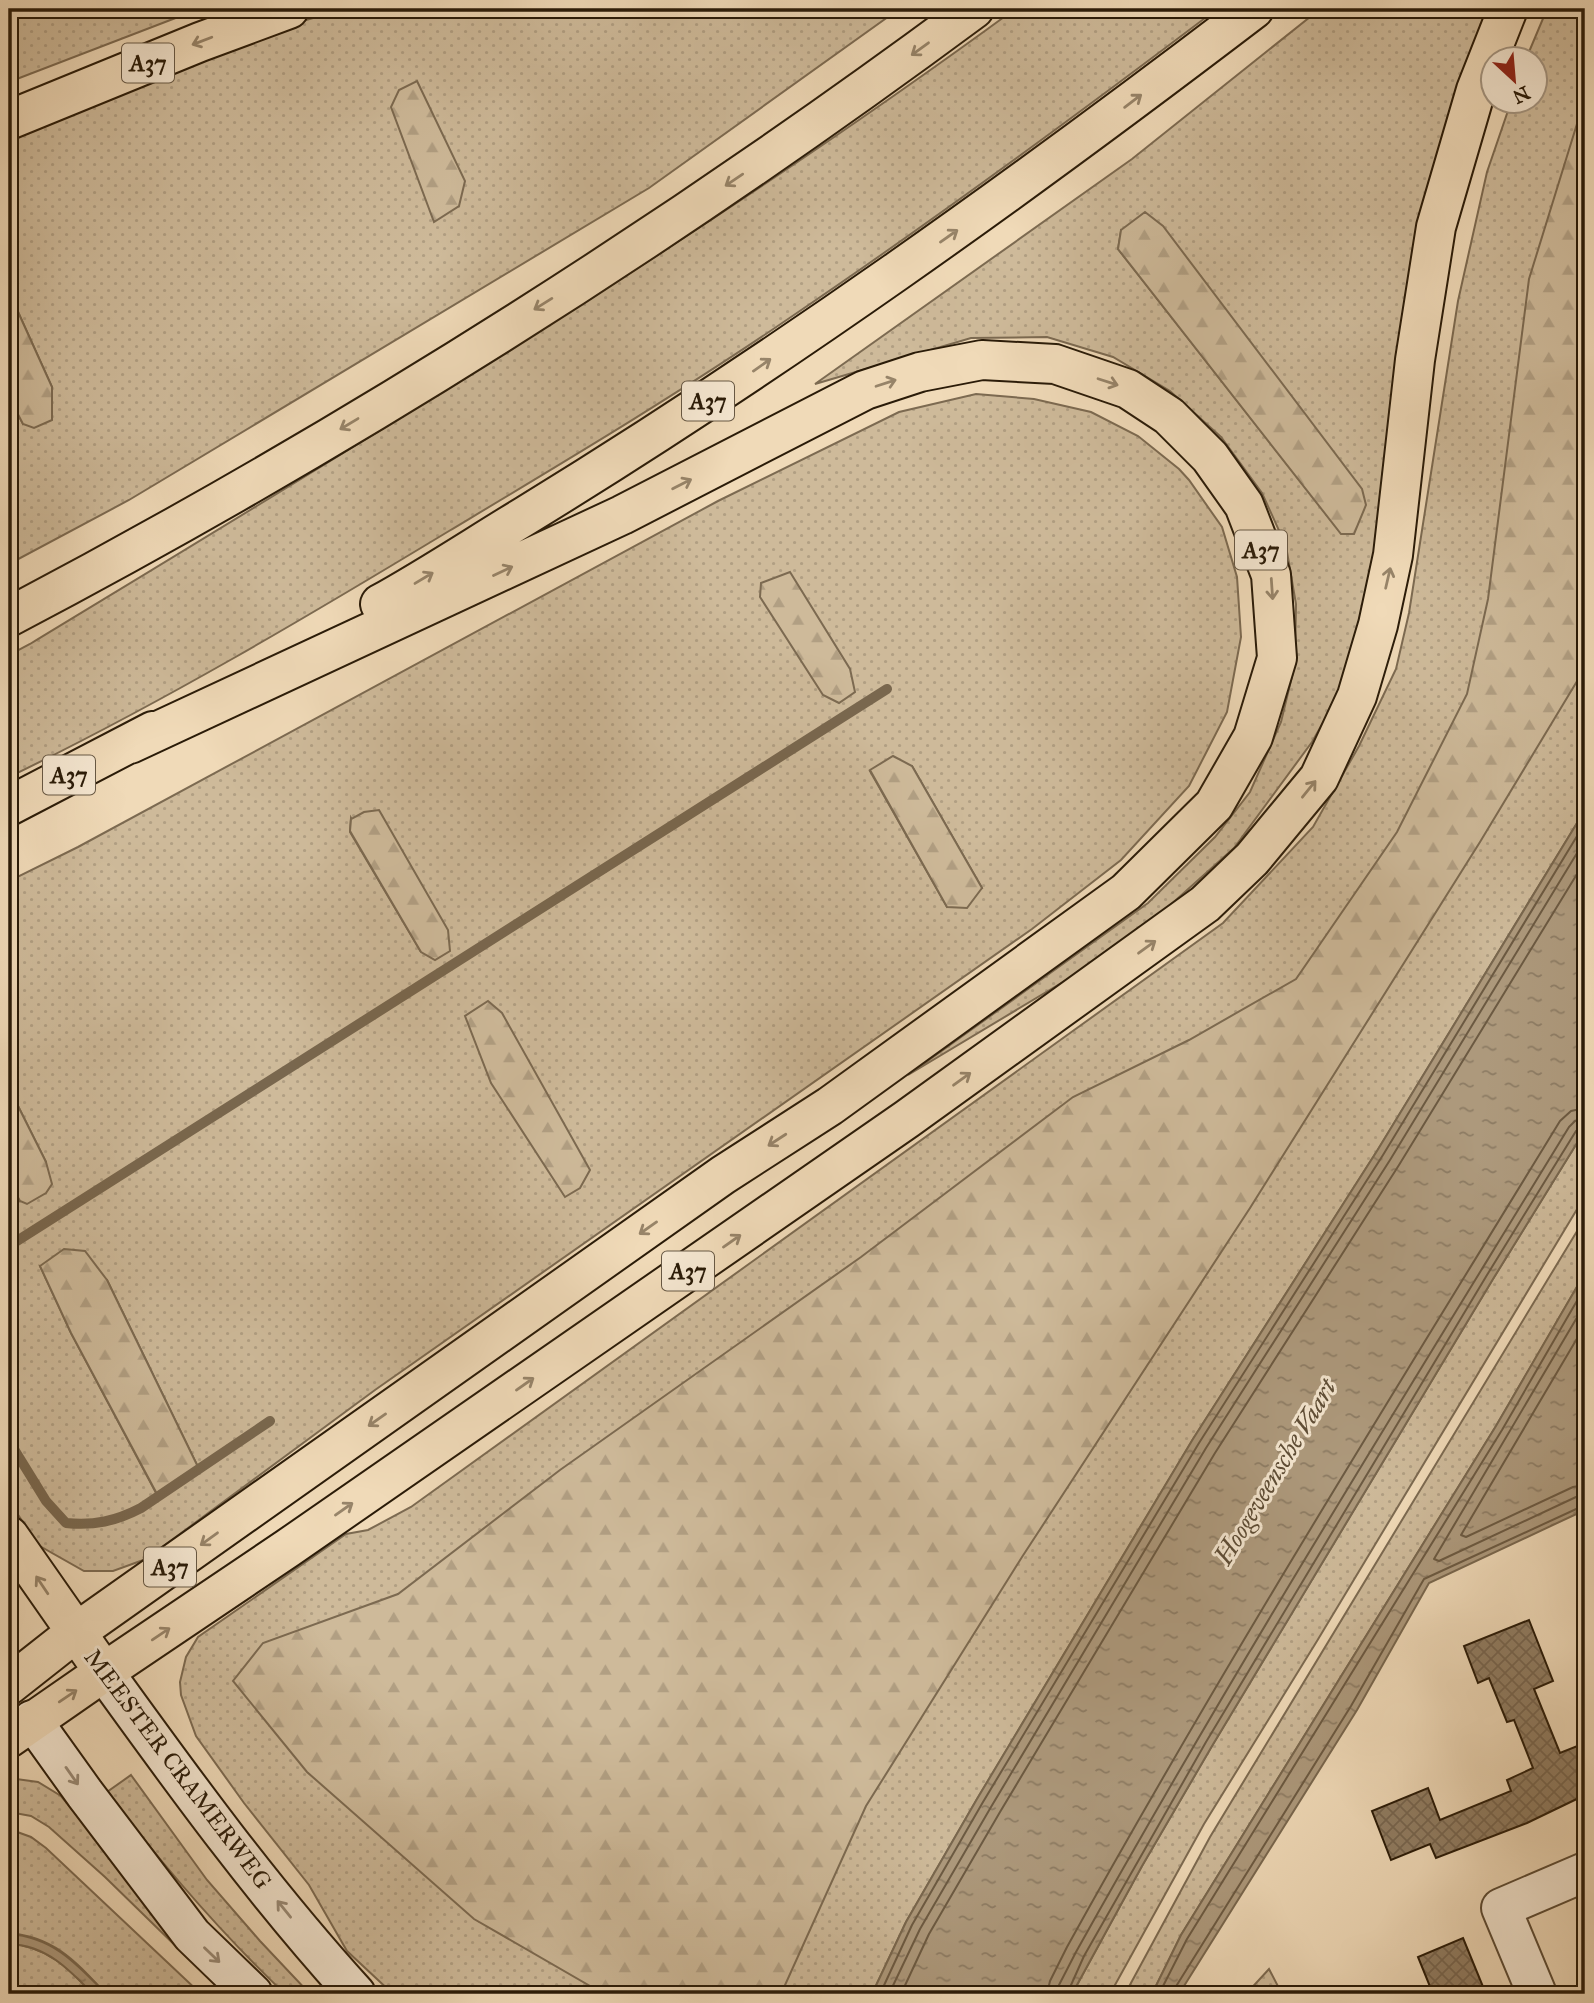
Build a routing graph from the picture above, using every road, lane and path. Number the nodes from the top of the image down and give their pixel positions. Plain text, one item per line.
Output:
1 (289, 9) edge
2 (974, 9) edge
3 (1254, 9) edge
4 (1508, 9) edge
5 (9, 120) edge
6 (9, 617) edge
7 (130, 744) junction
8 (9, 806) edge
9 (9, 1536) edge
10 (75, 1633) junction
11 (104, 1672) junction
12 (9, 1687) edge
13 (21, 1729) edge
14 (1585, 1872) edge
15 (253, 1994) edge
16 (356, 1994) edge
17 (1537, 1994) edge

1 -> 5 main road, A37
2 -> 6 main road
7 -> 3 main road, A37
11 -> 4 main road, A37
7 - 8 main road, A37
7 -> 10 main road, A37
10 -> 9 main road, MEESTER CRAMERWEG
10 - 11 main road, MEESTER CRAMERWEG
10 - 12 main road
13 -> 11 main road
16 -> 11 main road, MEESTER CRAMERWEG
12 - 13 main road
13 -> 15 main road
14 - 17 main road

